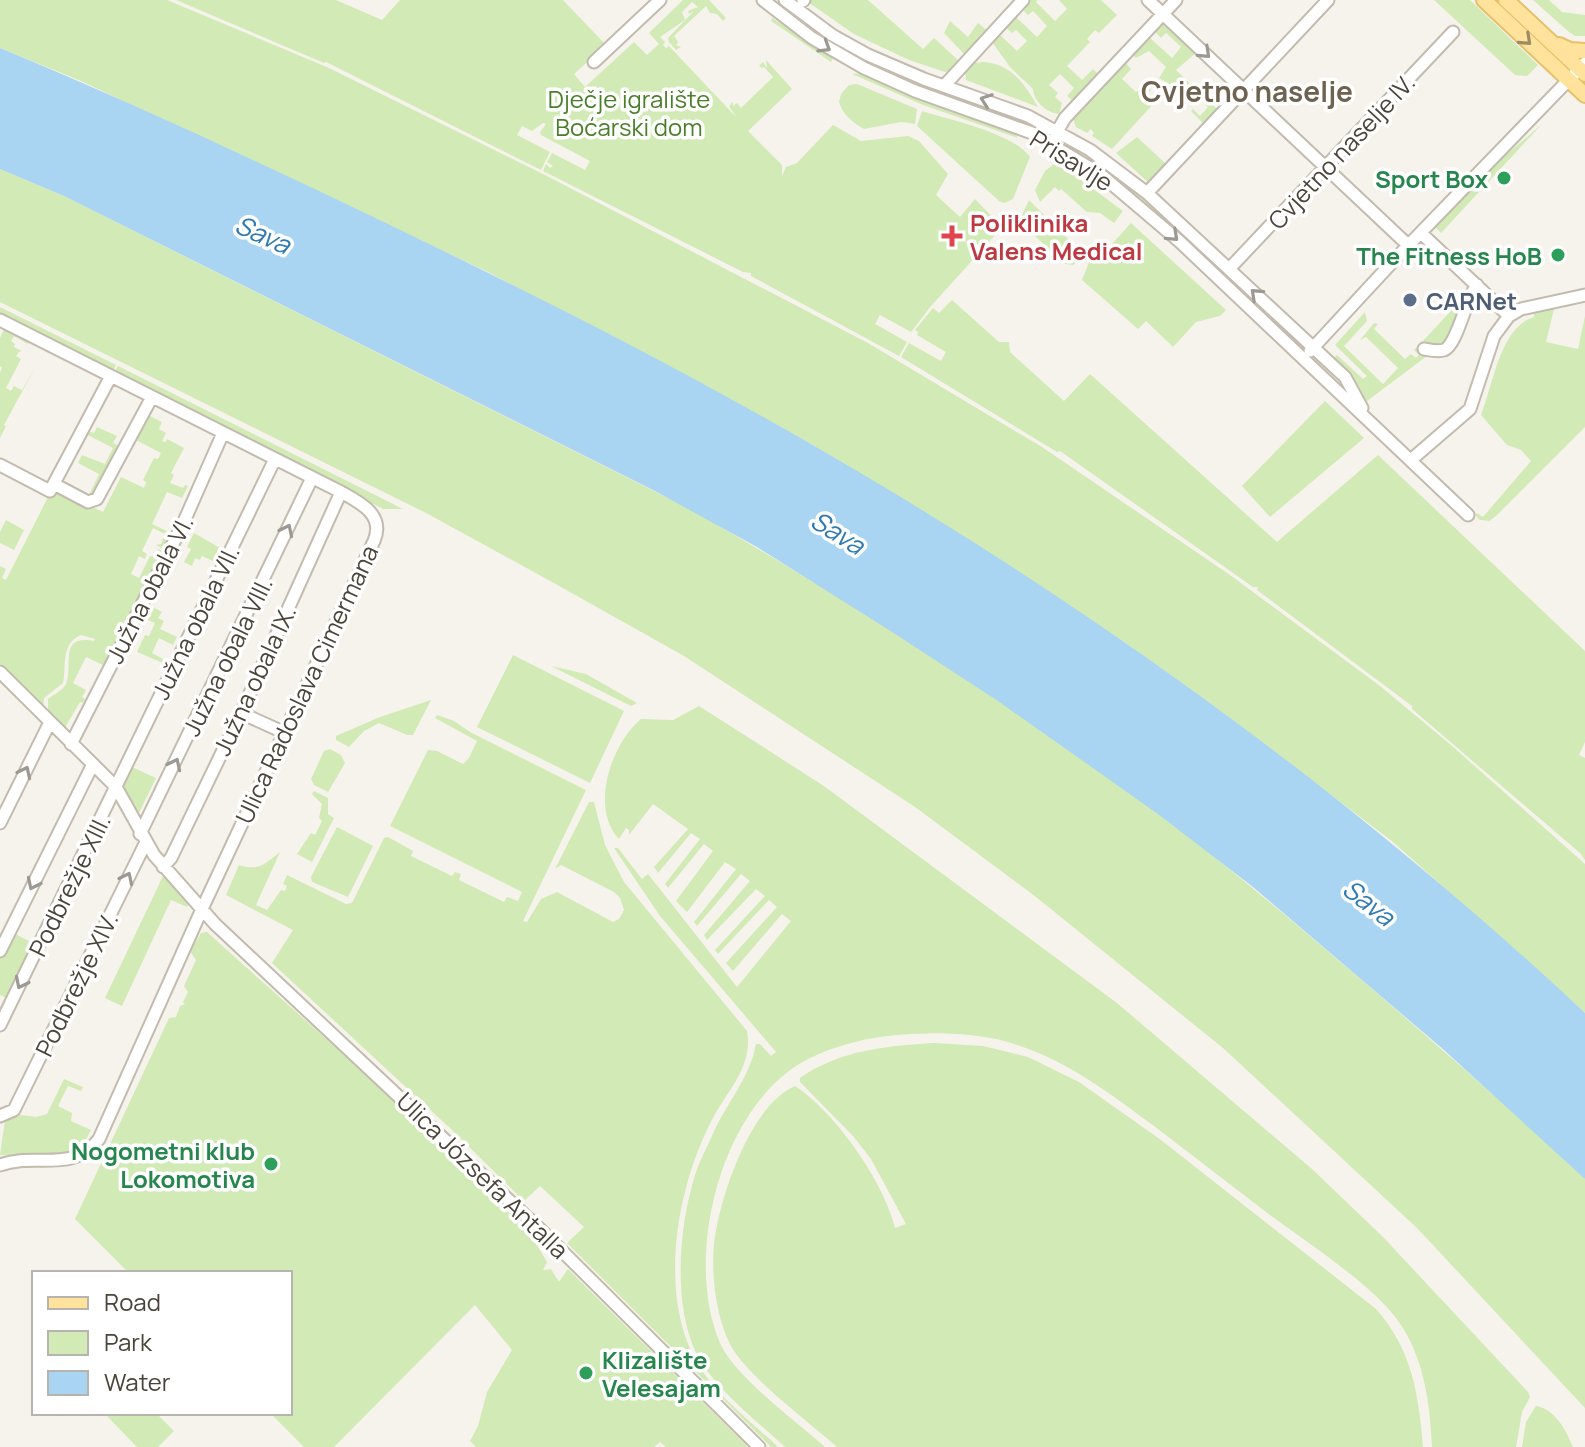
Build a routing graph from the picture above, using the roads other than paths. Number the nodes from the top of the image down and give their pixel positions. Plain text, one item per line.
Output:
1 (660, 0) edge
2 (763, 0) edge
3 (785, 0) edge
4 (1023, 0) edge
5 (1148, 0) edge
6 (1176, 0) edge
7 (1328, 0) edge
8 (1484, 0) edge
9 (1506, 0) edge
10 (1163, 14) junction
11 (1453, 32) dead end
12 (1549, 40) junction
13 (1585, 51) edge
14 (594, 62) dead end
15 (1580, 71) edge
16 (944, 86) junction
17 (1243, 90) junction
18 (1585, 95) edge
19 (1058, 130) junction
20 (1050, 143) junction
21 (1325, 167) junction
22 (1147, 193) junction
23 (1434, 218) junction
24 (1422, 234) junction
25 (1408, 245) junction
26 (1229, 269) junction
27 (1477, 285) junction
28 (1585, 295) edge
29 (1509, 316) junction
30 (1, 324) edge
31 (1313, 348) junction
32 (1424, 349) dead end
33 (1304, 358) junction
34 (111, 376) junction
35 (152, 397) junction
36 (1372, 422) junction
37 (223, 433) junction
38 (275, 459) junction
39 (1412, 459) junction
40 (0, 465) edge
41 (312, 478) junction
42 (52, 487) junction
43 (341, 492) junction
44 (1468, 515) dead end
45 (0, 672) edge
46 (241, 713) junction
47 (50, 722) junction
48 (283, 732) junction
49 (71, 744) junction
50 (93, 764) junction
51 (116, 787) junction
52 (0, 823) edge
53 (143, 839) junction
54 (163, 867) junction
55 (202, 909) junction
56 (0, 951) edge
57 (0, 1025) edge
58 (0, 1116) edge
59 (0, 1165) edge
60 (759, 1447) edge

1 - 14 street
2 -> 20 street, Prisavlje
3 - 16 street, Prisavlje
4 - 16 street
5 - 10 street
6 - 10 street
7 - 17 street
8 -> 15 main road
9 - 12 main road
10 -> 17 street
10 - 19 street
11 - 21 street, Cvjetno naselje IV.
12 - 13 main road
12 - 15 main road
15 - 18 main road
15 - 23 street
19 -> 16 street, Prisavlje
17 - 21 street
17 - 22 street
19 - 20 street
19 - 22 street, Prisavlje
20 -> 33 street, Prisavlje
21 - 25 street
21 - 26 street, Cvjetno naselje IV.
22 - 26 street, Prisavlje
23 - 24 street
23 - 25 street
24 - 25 street
24 - 27 street
25 - 31 street
31 -> 26 street, Prisavlje
27 - 29 street
27 - 32 street
28 - 29 street
29 - 39 street
30 - 34 street, Ulica Radoslava Cimermana
31 - 33 street
31 - 36 street, Prisavlje
33 - 36 street, Prisavlje
34 - 35 street, Ulica Radoslava Cimermana
34 - 42 street
35 - 37 street, Ulica Radoslava Cimermana
35 - 42 street
36 - 39 street, Prisavlje
37 - 38 street, Ulica Radoslava Cimermana
37 - 49 street, Južna obala VI.
38 - 41 street, Ulica Radoslava Cimermana
38 - 51 street, Južna obala VII.
39 - 44 street, Prisavlje
40 - 42 street
41 - 43 street, Ulica Radoslava Cimermana
53 -> 41 street, Južna obala VIII.
43 - 46 street, Južna obala IX.
43 - 48 street, Ulica Radoslava Cimermana
45 - 47 street, Ulica Józsefa Antalla
46 - 48 street
46 - 54 street, Južna obala IX.
47 - 49 street, Ulica Józsefa Antalla
52 -> 47 street
48 - 55 street, Ulica Radoslava Cimermana
49 - 50 street, Ulica Józsefa Antalla
50 - 51 street, Ulica Józsefa Antalla
50 -> 56 street
51 - 53 street, Ulica Józsefa Antalla
51 -> 57 street, Podbrežje XIII.
53 - 54 street, Ulica Józsefa Antalla
58 -> 53 street, Podbrežje XIV.
54 - 55 street, Ulica Józsefa Antalla
55 - 59 street, Ulica Radoslava Cimermana
55 - 60 street, Ulica Józsefa Antalla

